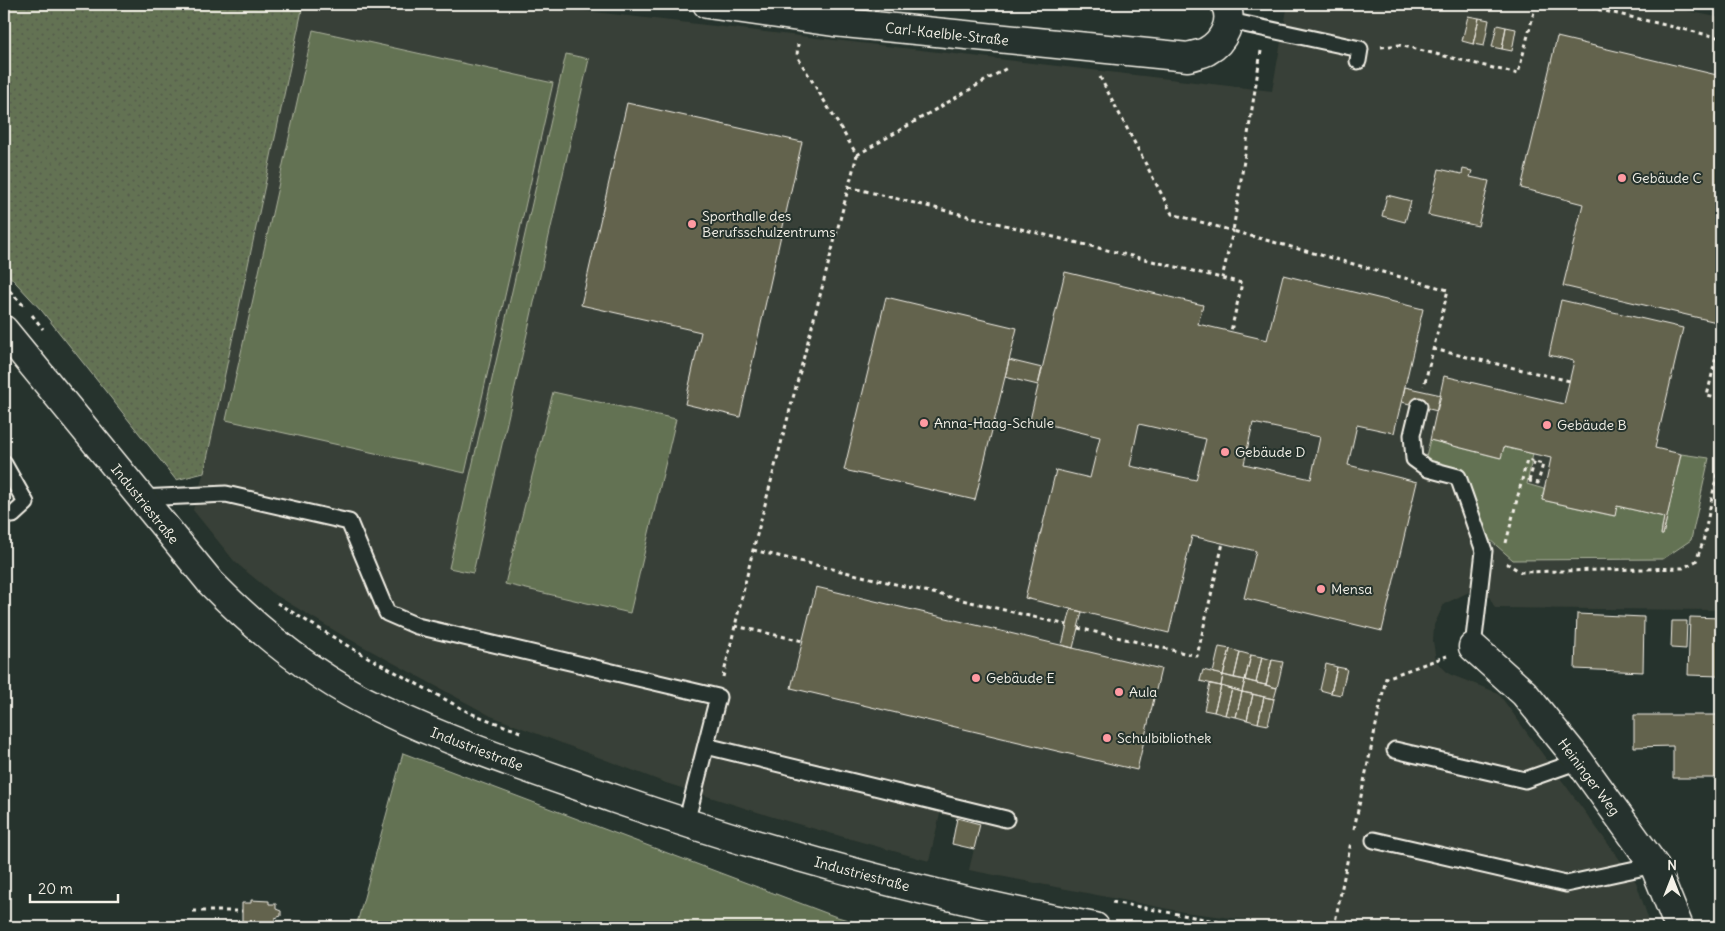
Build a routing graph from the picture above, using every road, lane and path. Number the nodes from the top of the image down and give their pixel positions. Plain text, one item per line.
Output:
1 (707, 4) edge
2 (1536, 4) edge
3 (1575, 4) edge
4 (1227, 12) edge
5 (801, 18) junction
6 (1264, 28) junction
7 (1721, 38) edge
8 (1048, 44) junction
9 (1085, 48) junction
10 (1359, 55) joint
11 (857, 155) junction
12 (849, 187) junction
13 (1233, 231) junction
14 (1222, 278) junction
15 (4, 285) edge
16 (4, 330) edge
17 (1230, 331) dead end
18 (48, 334) dead end
19 (1721, 335) edge
20 (1433, 348) junction
21 (1570, 381) dead end
22 (1423, 391) dead end
23 (1721, 399) edge
24 (1419, 406) dead end
25 (1721, 454) edge
26 (4, 464) edge
27 (1550, 464) dead end
28 (140, 498) junction
29 (4, 515) edge
30 (1223, 543) dead end
31 (753, 550) junction
32 (1484, 551) junction
33 (1502, 560) junction
34 (274, 601) dead end
35 (1067, 625) dead end
36 (734, 626) junction
37 (1078, 628) dead end
38 (803, 642) dead end
39 (1473, 647) junction
40 (718, 697) junction
41 (526, 734) dead end
42 (706, 746) junction
43 (1395, 750) dead end
44 (1579, 761) junction
45 (1006, 819) dead end
46 (686, 823) junction
47 (1374, 840) dead end
48 (1654, 865) junction
49 (1109, 902) dead end
50 (193, 911) dead end
51 (242, 911) dead end
52 (1095, 927) edge
53 (1266, 927) edge
54 (1334, 927) edge
55 (1679, 927) edge

1 - 5 street, Carl-Kaelble-Straße
2 - 10 path
3 - 7 path
4 - 6 lane
4 - 9 street, Carl-Kaelble-Straße
5 - 8 street, Carl-Kaelble-Straße
5 - 11 path
6 - 10 lane
6 - 13 path
8 - 9 street, Carl-Kaelble-Straße
8 - 11 path
9 - 13 path
11 - 12 path
12 - 14 path
12 - 31 path
13 - 14 path
13 - 20 path
14 - 17 path
15 - 18 path
16 - 28 street, Industriestraße
19 - 23 path
20 - 21 path
20 - 22 path
24 - 32 lane
25 - 33 path
26 - 29 lane
27 - 33 path, bridge
28 - 40 lane
28 - 46 street, Industriestraße
30 - 37 path
31 - 35 path
31 - 36 path
32 - 33 path
32 - 39 lane
34 - 41 path
36 - 38 path
36 - 40 path
39 - 44 street, Heininger Weg
39 - 54 path
40 - 42 lane
42 - 45 lane
42 - 46 lane
43 - 44 lane
44 - 48 street, Heininger Weg
46 - 52 street, Industriestraße
47 - 48 lane
48 - 55 street, Heininger Weg
49 - 53 path
50 - 51 path

